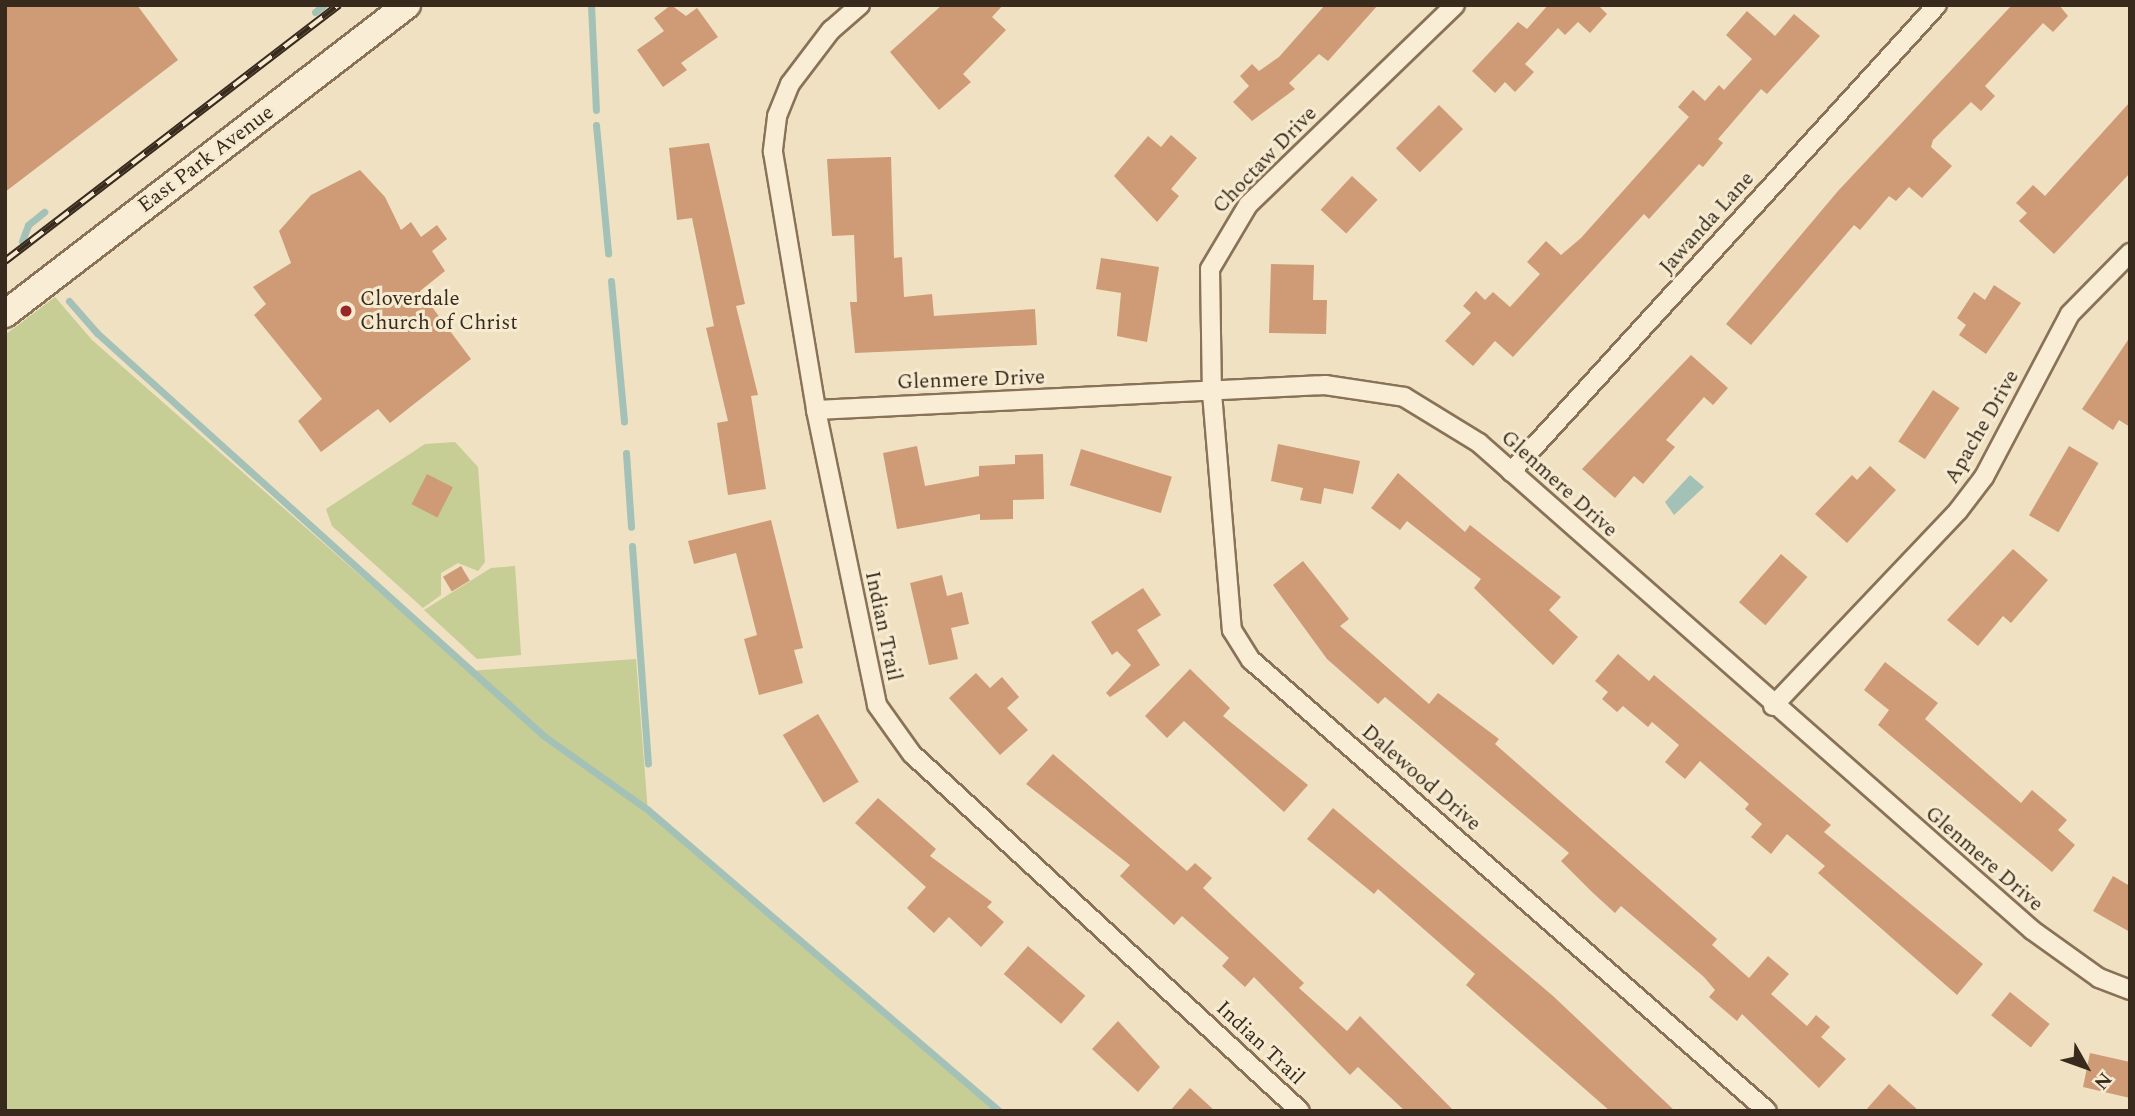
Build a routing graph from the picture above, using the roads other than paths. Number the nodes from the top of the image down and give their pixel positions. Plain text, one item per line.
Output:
1 (407, 5) edge
2 (860, 5) edge
3 (1455, 5) edge
4 (1937, 5) edge
5 (2130, 253) edge
6 (5, 314) edge
7 (1212, 393) junction
8 (816, 410) junction
9 (1511, 472) junction
10 (1773, 706) junction
11 (2130, 990) edge
12 (1300, 1111) edge
13 (1767, 1111) edge

1 - 6 street, East Park Avenue
2 - 8 street, Indian Trail
3 - 7 street, Choctaw Drive
4 - 9 street, Jawanda Lane
5 - 10 street, Apache Drive
7 - 8 street, Glenmere Drive
7 - 9 street, Glenmere Drive
7 - 13 street, Dalewood Drive
8 - 12 street, Indian Trail
9 - 10 street, Glenmere Drive
10 - 11 street, Glenmere Drive

